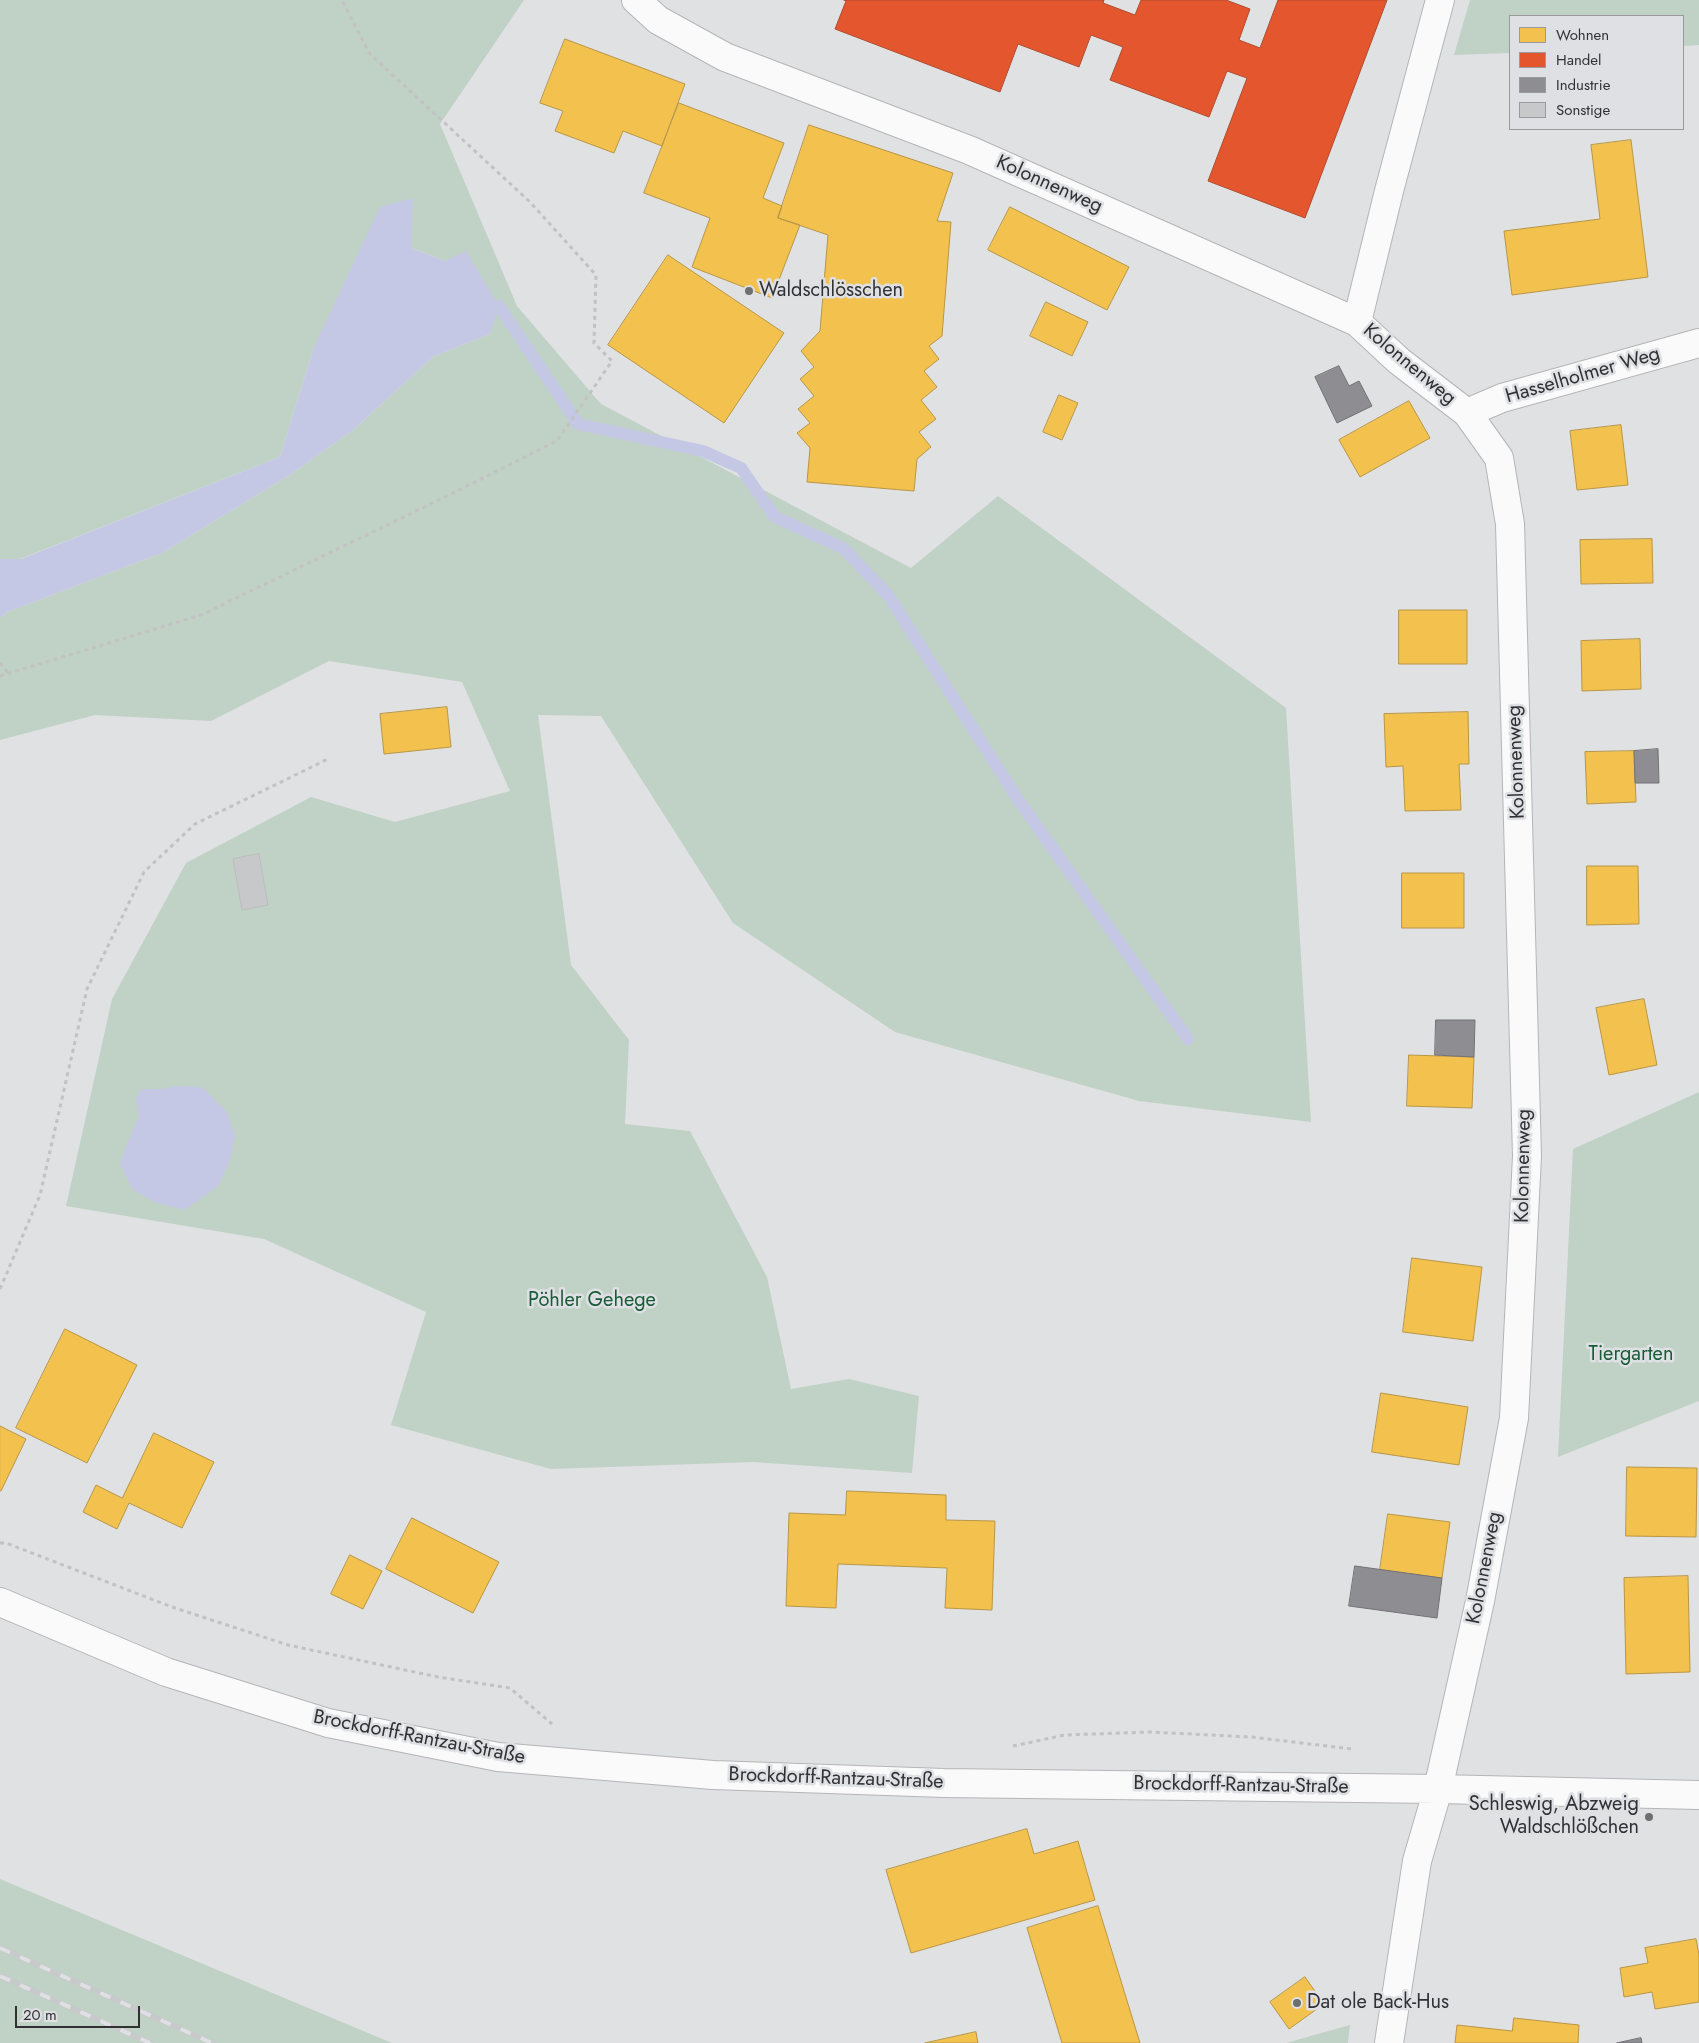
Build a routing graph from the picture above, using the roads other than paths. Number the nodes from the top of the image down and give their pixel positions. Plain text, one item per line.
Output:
1 (636, 0) edge
2 (1440, 0) edge
3 (1358, 322) junction
4 (1699, 343) edge
5 (1467, 413) junction
6 (0, 1602) edge
7 (1438, 1789) junction
8 (1699, 1794) edge
9 (1389, 2043) edge

1 - 3 street, Kolonnenweg
2 - 3 street
3 - 5 street, Kolonnenweg
4 - 5 street, Hasselholmer Weg
5 - 7 street, Kolonnenweg
6 - 7 street, Brockdorff-Rantzau-Straße
7 - 8 street, Brockdorff-Rantzau-Straße
7 - 9 street, Kolonnenweg

